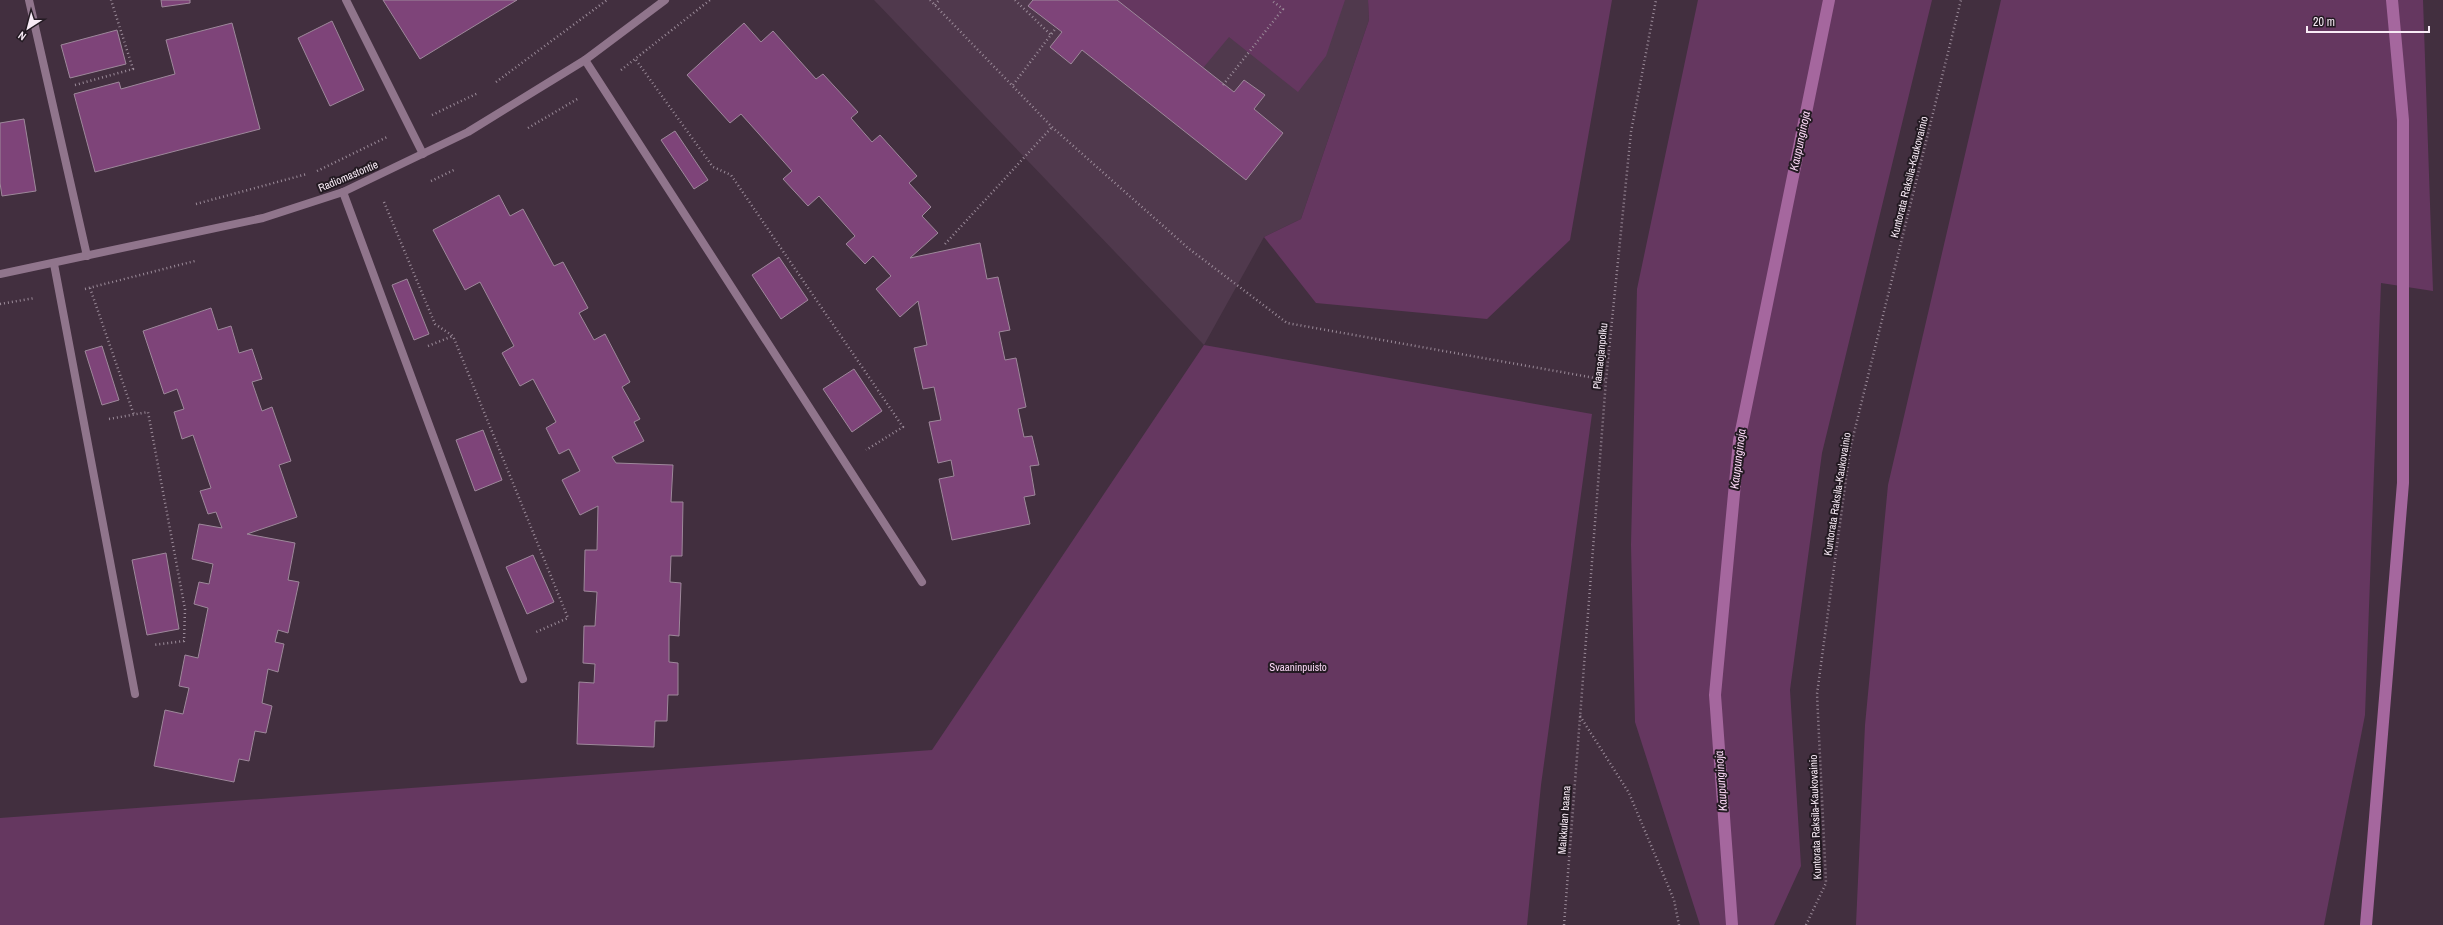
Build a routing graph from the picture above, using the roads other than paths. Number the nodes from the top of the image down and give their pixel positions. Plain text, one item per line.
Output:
1 (29, 0) edge
2 (346, 0) edge
3 (665, 0) edge
4 (585, 60) junction
5 (423, 154) junction
6 (343, 192) junction
7 (87, 256) junction
8 (54, 264) junction
9 (0, 274) edge
10 (922, 582) dead end
11 (523, 679) dead end
12 (135, 694) dead end

1 - 7 street
2 - 5 street
3 - 4 street, Radiomastontie
4 - 5 street, Radiomastontie
4 - 10 street
5 - 6 street, Radiomastontie
6 - 7 street, Radiomastontie
6 - 11 street
7 - 8 street, Radiomastontie
8 - 9 street, Radiomastontie
8 - 12 street

